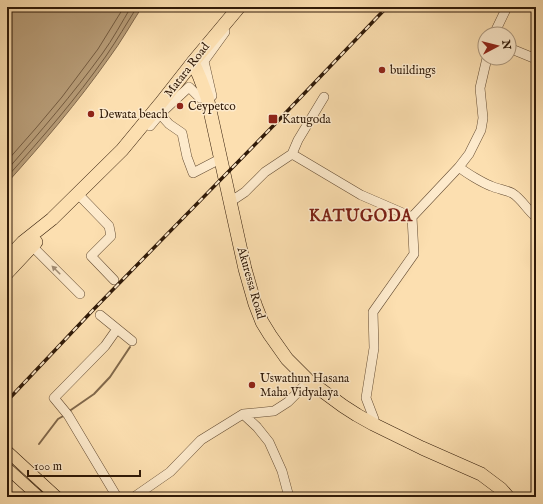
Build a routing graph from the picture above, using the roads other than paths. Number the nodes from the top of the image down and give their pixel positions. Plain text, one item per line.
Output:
1 (239, 7) edge
2 (244, 7) edge
3 (507, 7) edge
4 (498, 26) edge
5 (517, 51) edge
6 (536, 59) edge
7 (193, 62) junction
8 (485, 66) edge
9 (207, 97) junction
10 (324, 97) dead end
11 (160, 114) junction
12 (292, 154) junction
13 (220, 159) junction
14 (460, 167) junction
15 (78, 194) junction
16 (230, 202) junction
17 (535, 213) edge
18 (412, 217) junction
19 (52, 219) junction
20 (32, 246) junction
21 (7, 259) edge
22 (7, 273) edge
23 (114, 280) dead end
24 (80, 294) dead end
25 (100, 315) dead end
26 (117, 330) junction
27 (132, 341) dead end
28 (309, 381) junction
29 (243, 414) junction
30 (373, 424) junction
31 (7, 451) edge
32 (7, 468) edge
33 (39, 497) edge
34 (57, 497) edge
35 (117, 497) edge
36 (134, 497) edge
37 (289, 497) edge
38 (508, 497) edge

1 - 7 highway, Matara Road
2 - 9 street
3 - 4 street
5 - 6 street
7 - 9 highway, Akuressa Road
7 - 15 highway, Matara Road
8 - 14 street
9 - 11 street
9 - 13 highway, Akuressa Road
10 - 12 street
11 - 13 street
11 - 15 street
12 - 16 street
12 - 18 street
13 - 16 highway, Akuressa Road
14 - 17 street
14 - 18 street
15 - 19 highway, Matara Road
15 - 23 street
16 - 28 highway, Akuressa Road
18 - 30 street
19 - 20 highway, Matara Road
19 - 21 highway, Matara Road
20 - 22 highway, Matara Road
24 -> 20 street
25 - 26 street
26 - 27 street
26 - 35 street
28 - 29 street
28 - 30 highway, Akuressa Road
29 - 36 street
29 - 37 street
30 - 38 highway, Akuressa Road
31 - 34 main road
32 - 33 main road

